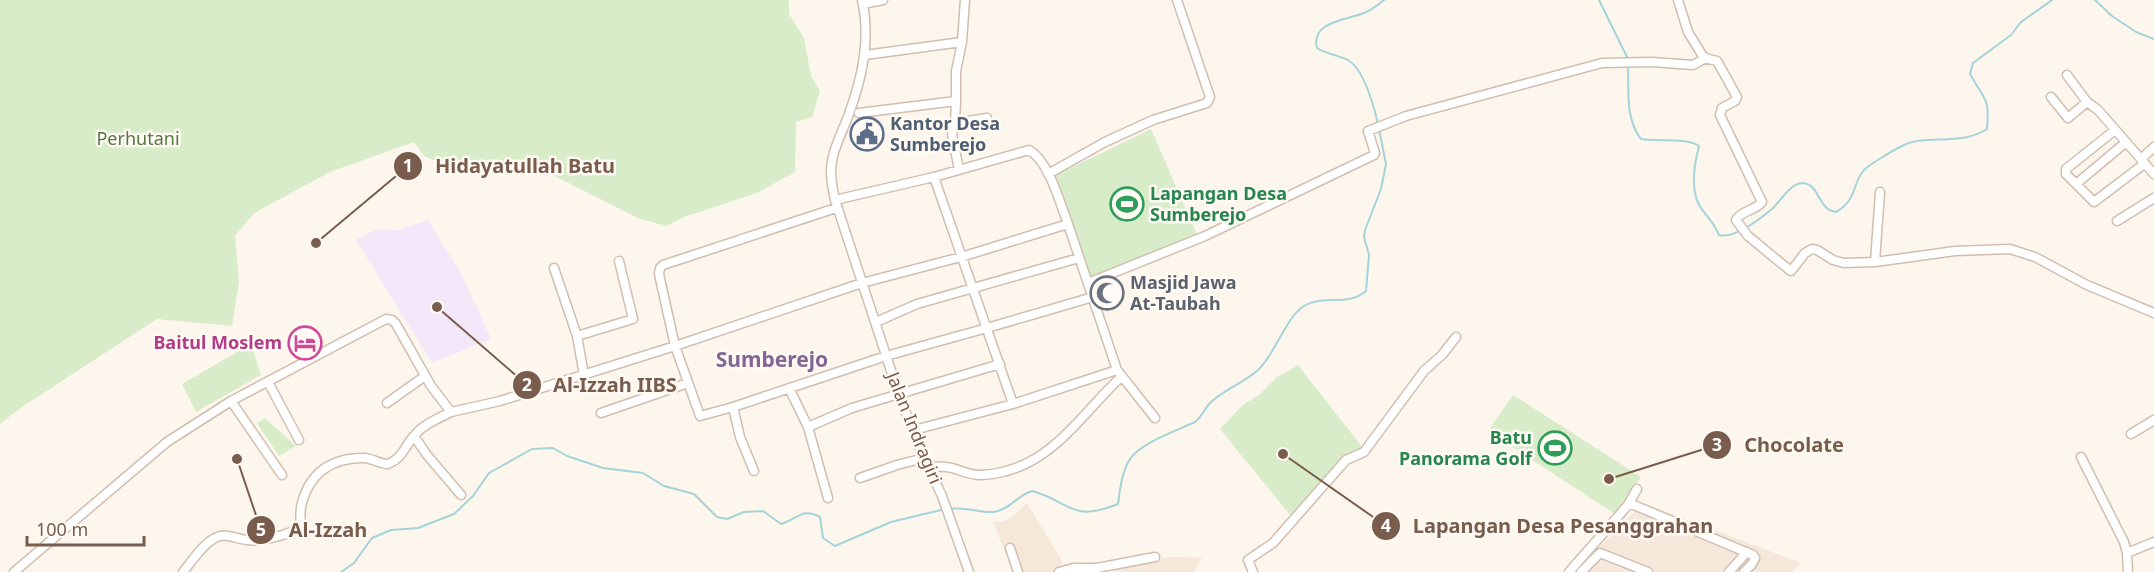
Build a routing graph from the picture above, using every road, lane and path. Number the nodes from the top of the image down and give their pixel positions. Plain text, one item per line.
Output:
1 (883, 0) edge
2 (965, 0) edge
3 (1177, 0) edge
4 (1678, 0) edge
5 (863, 2) edge
6 (962, 42) junction
7 (865, 55) junction
8 (1706, 58) junction
9 (2067, 75) dead end
10 (2051, 97) dead end
11 (957, 101) junction
12 (2087, 102) junction
13 (859, 113) dead end
14 (987, 118) dead end
15 (955, 123) junction
16 (2115, 130) junction
17 (2125, 143) junction
18 (2154, 147) edge
19 (2143, 161) junction
20 (959, 170) junction
21 (1048, 174) junction
22 (2154, 174) edge
23 (934, 177) junction
24 (2076, 184) junction
25 (1880, 192) dead end
26 (2154, 198) edge
27 (836, 204) junction
28 (2117, 221) dead end
29 (1068, 224) junction
30 (961, 257) junction
31 (1079, 258) junction
32 (619, 261) dead end
33 (1875, 262) junction
34 (554, 268) dead end
35 (862, 283) junction
36 (1088, 283) junction
37 (972, 288) junction
38 (1093, 297) junction
39 (2154, 313) edge
40 (876, 322) junction
41 (987, 328) junction
42 (577, 336) junction
43 (1456, 337) dead end
44 (675, 346) junction
45 (886, 356) junction
46 (1000, 364) junction
47 (1119, 373) junction
48 (584, 375) junction
49 (426, 376) junction
50 (268, 382) junction
51 (688, 383) junction
52 (789, 388) junction
53 (899, 395) junction
54 (231, 401) junction
55 (387, 403) dead end
56 (1012, 404) junction
57 (733, 407) junction
58 (451, 412) junction
59 (601, 413) dead end
60 (1155, 418) dead end
61 (2154, 420) edge
62 (808, 427) junction
63 (914, 430) junction
64 (2131, 434) dead end
65 (414, 436) junction
66 (299, 440) dead end
67 (2081, 457) dead end
68 (926, 462) junction
69 (754, 471) dead end
70 (282, 475) dead end
71 (860, 478) dead end
72 (1636, 489) dead end
73 (461, 495) dead end
74 (828, 498) dead end
75 (1629, 503) junction
76 (2154, 542) edge
77 (1010, 548) dead end
78 (1747, 552) junction
79 (2127, 553) junction
80 (1155, 557) dead end
81 (14, 572) edge
82 (183, 572) edge
83 (969, 572) edge
84 (1018, 572) edge
85 (1059, 572) edge
86 (1253, 572) edge
87 (1569, 572) edge
88 (1581, 572) edge
89 (1648, 572) edge
90 (1729, 572) edge
91 (1744, 572) edge
92 (2128, 572) edge

1 - 5 street
2 - 6 street
3 - 21 street
4 - 8 street
5 - 7 street, Jalan Indragiri
6 - 7 street
6 - 11 street
7 - 27 street, Jalan Indragiri
8 - 33 street
8 - 36 street
9 - 12 street
10 - 12 street
11 - 13 street
11 - 15 street
12 - 16 street
14 - 15 street
15 - 20 street
16 - 17 street
16 - 24 street
17 - 19 street
17 - 24 street
18 - 19 street
19 - 22 street
19 - 24 street
20 - 21 street
20 - 23 street
21 - 29 street
23 - 27 street
23 - 30 street
25 - 33 street
26 - 28 street
27 - 35 street, Jalan Indragiri
27 - 44 street
29 - 30 street
29 - 31 street
30 - 35 street
30 - 37 street
31 - 36 street
31 - 37 street
32 - 42 street
33 - 39 street
34 - 42 street
35 - 40 street, Jalan Indragiri
35 - 44 street
36 - 38 street
37 - 40 street
37 - 41 street
38 - 41 street
38 - 47 street
40 - 45 street, Jalan Indragiri
41 - 45 street
41 - 46 street
42 - 48 street
43 - 86 street
44 - 48 street
44 - 51 street
45 - 52 street
45 - 53 street, Jalan Indragiri
46 - 53 street
46 - 56 street
47 - 56 street
47 - 60 street
47 - 68 street
48 - 58 street
49 - 50 street
49 - 55 street
49 - 58 street
50 - 54 street
50 - 66 street
51 - 57 street
51 - 59 street
52 - 57 street
52 - 62 street
53 - 62 street
53 - 63 street, Jalan Indragiri
54 - 70 street
54 - 81 street
56 - 63 street
57 - 69 street
58 - 65 street
61 - 64 street
62 - 74 street
63 - 68 street, Jalan Indragiri
65 - 73 street
65 - 82 street
67 - 79 street
68 - 71 street
68 - 83 street, Jalan Indragiri
72 - 75 street
75 - 78 street
75 - 87 street
76 - 79 street
77 - 84 street
78 - 90 street
78 - 91 street
79 - 92 street
80 - 85 street
88 - 89 street

